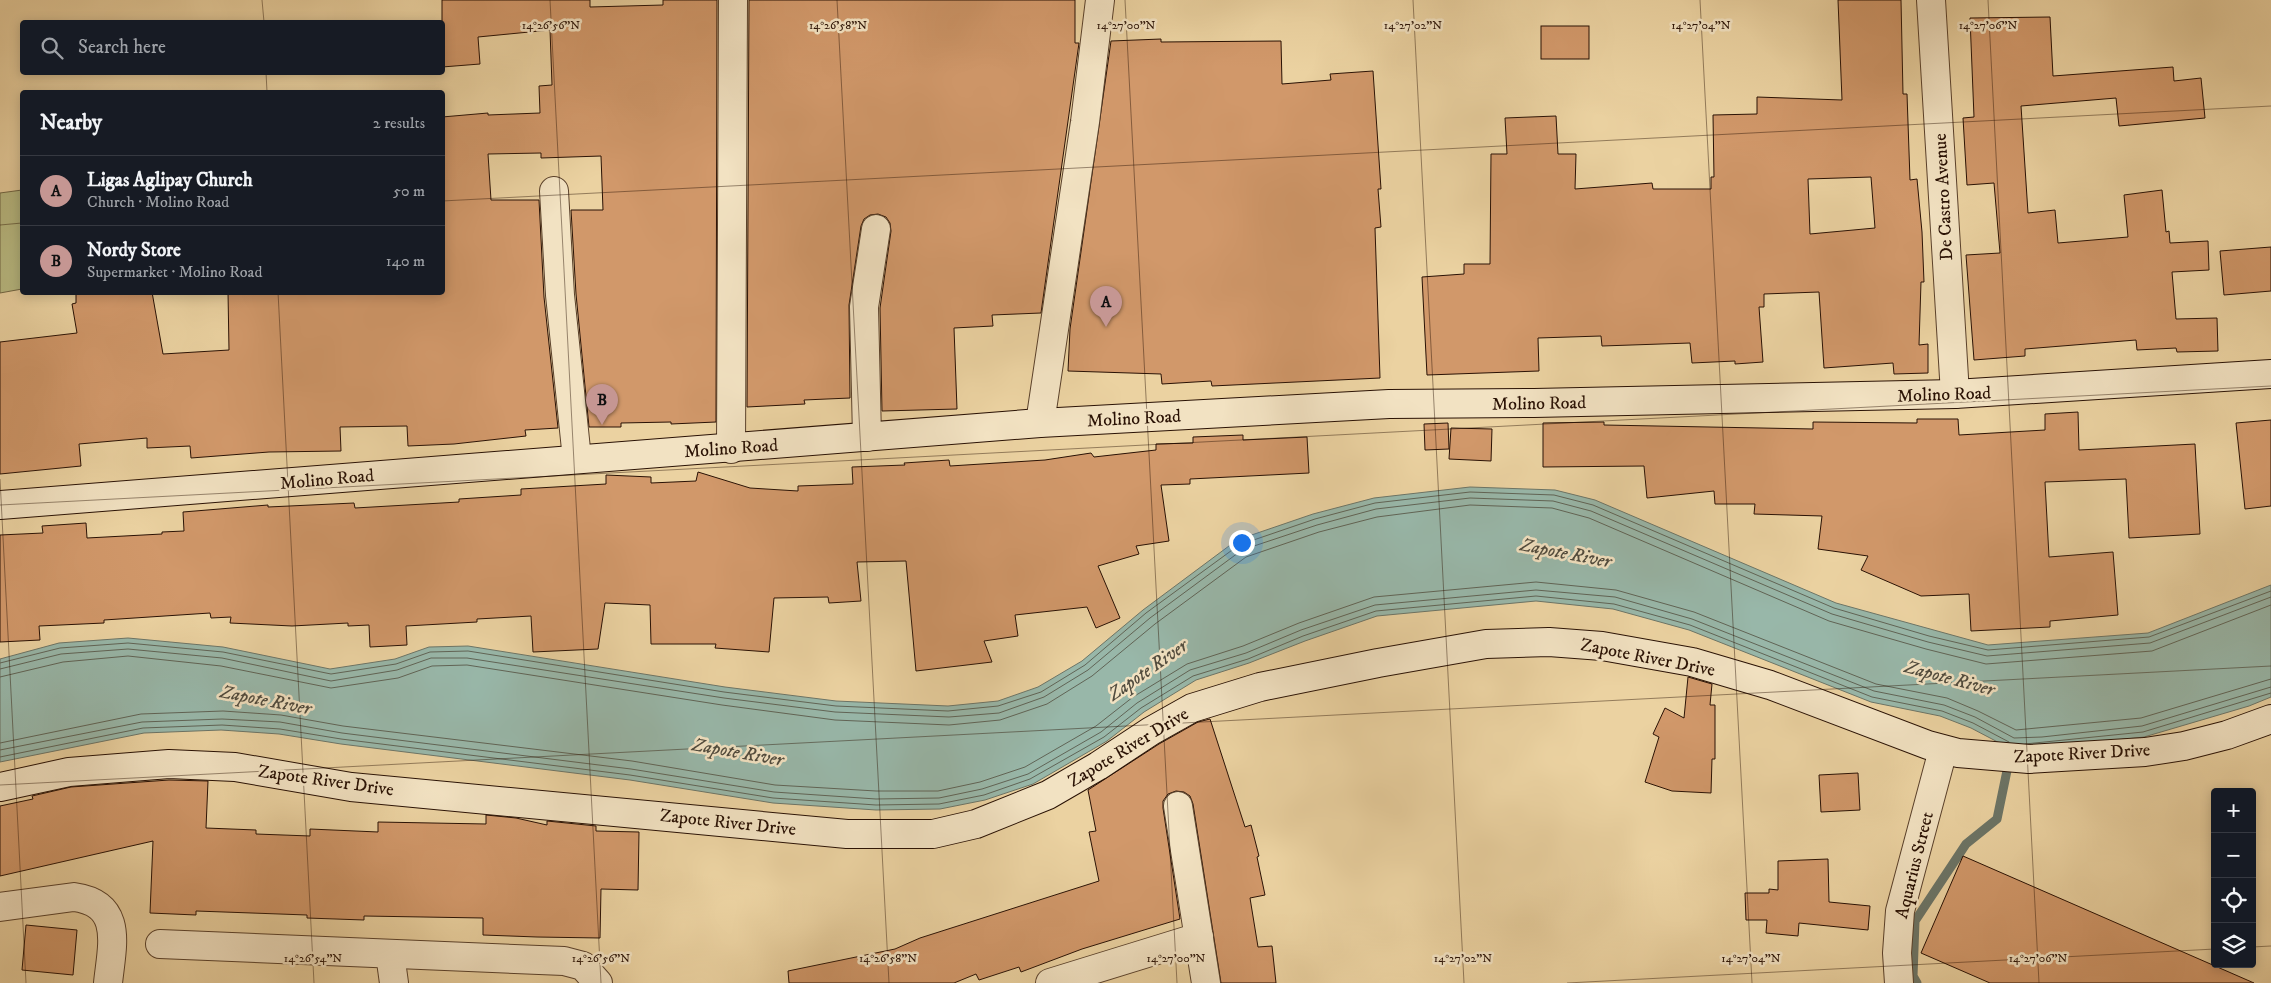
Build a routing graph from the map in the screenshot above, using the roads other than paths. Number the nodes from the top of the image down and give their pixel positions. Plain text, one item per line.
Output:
1 (732, 0) edge
2 (1100, 0) edge
3 (1932, 0) edge
4 (554, 191) dead end
5 (876, 229) dead end
6 (2271, 374) edge
7 (1955, 394) junction
8 (1040, 423) junction
9 (867, 437) junction
10 (731, 448) junction
11 (577, 459) junction
12 (0, 505) edge
13 (2271, 719) edge
14 (1951, 751) junction
15 (0, 788) edge
16 (1178, 806) dead end
17 (0, 907) edge
18 (1199, 937) junction
19 (160, 944) dead end
20 (390, 954) junction
21 (597, 982) edge
22 (108, 983) edge
23 (394, 983) edge
24 (1050, 983) edge
25 (1206, 983) edge
26 (1898, 983) edge

1 - 10 main road
2 - 8 main road
3 - 7 main road, De Castro Avenue
4 - 11 main road
5 - 9 main road
6 - 7 main road, Molino Road
7 - 8 main road, Molino Road
8 - 9 main road, Molino Road
9 - 10 main road, Molino Road
10 - 11 main road, Molino Road
11 - 12 main road, Molino Road
13 - 14 main road, Zapote River Drive
14 - 15 main road, Zapote River Drive
14 - 26 main road, Aquarius Street
16 - 18 main road
17 - 22 main road
18 - 24 main road
18 - 25 main road
19 - 20 main road
20 - 21 main road
20 - 23 main road

